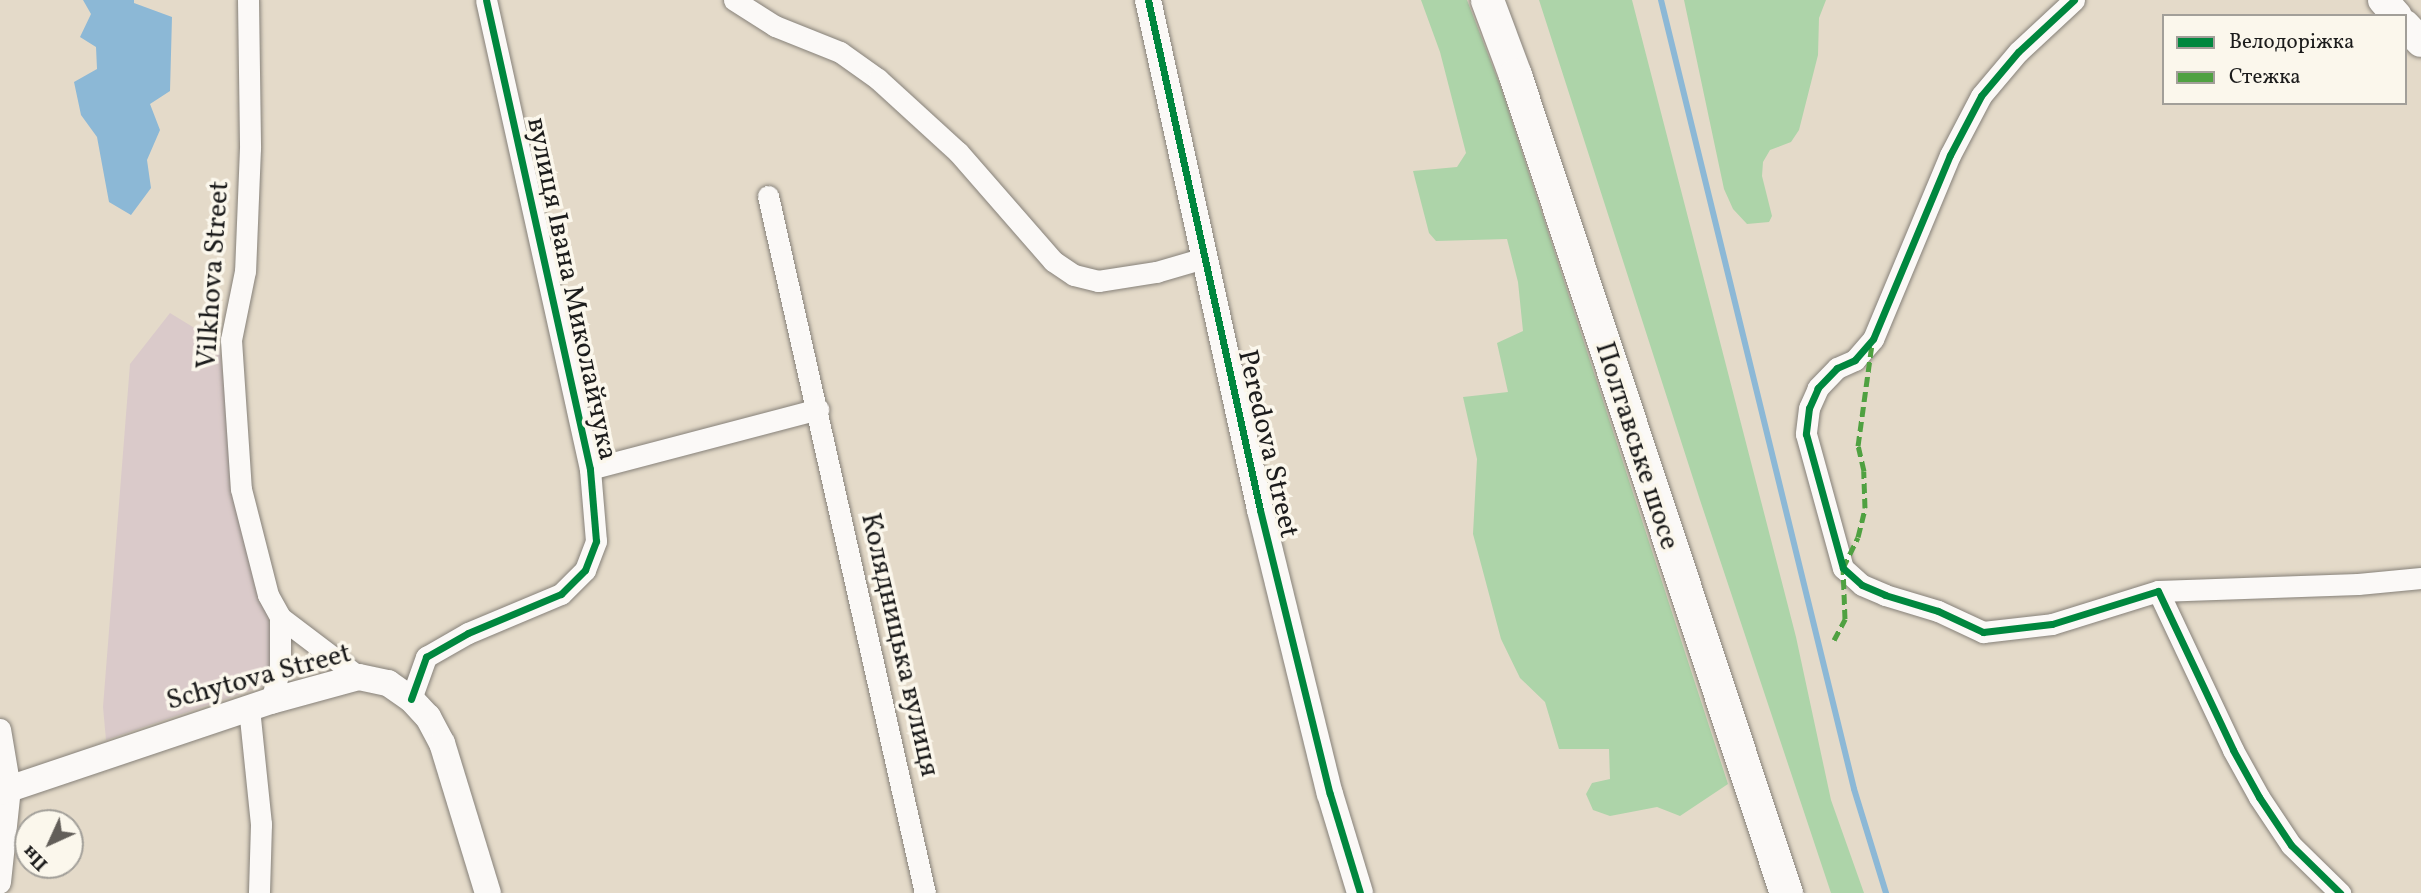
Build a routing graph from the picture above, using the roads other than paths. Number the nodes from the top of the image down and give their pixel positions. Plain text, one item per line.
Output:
1 (248, 0) edge
2 (486, 0) edge
3 (734, 0) edge
4 (1148, 0) edge
5 (1487, 0) edge
6 (2074, 0) edge
7 (2383, 0) edge
8 (2395, 14) edge
9 (2407, 27) edge
10 (2421, 42) edge
11 (768, 196) dead end
12 (1204, 258) junction
13 (818, 409) junction
14 (590, 469) junction
15 (2421, 578) edge
16 (2158, 591) junction
17 (280, 617) junction
18 (359, 677) junction
19 (411, 699) junction
20 (260, 704) junction
21 (0, 729) edge
22 (5, 790) edge
23 (0, 882) edge
24 (259, 893) edge
25 (488, 893) edge
26 (925, 893) edge
27 (1360, 893) edge
28 (1786, 893) edge
29 (2340, 893) edge

1 - 17 street, Vilkhova Street
2 - 14 street, вулиця Івана Миколайчука
3 - 12 street
4 - 12 street, Peredova Street
5 - 28 main road, Полтавське шосе
6 - 16 street
7 - 8 main road
9 - 10 main road
11 - 13 street, Колядницька вулиця
12 - 27 street, Peredova Street
13 - 14 street
13 - 26 street, Колядницька вулиця
14 - 19 street, вулиця Івана Миколайчука
15 - 16 street
16 - 29 street
17 - 18 street, Vilkhova Street
17 - 20 street
18 - 19 street, Schytova Street
18 - 20 street, Schytova Street
19 - 25 street, Schytova Street
20 - 22 street, Schytova Street
20 - 24 street
21 - 22 street
22 - 23 street

